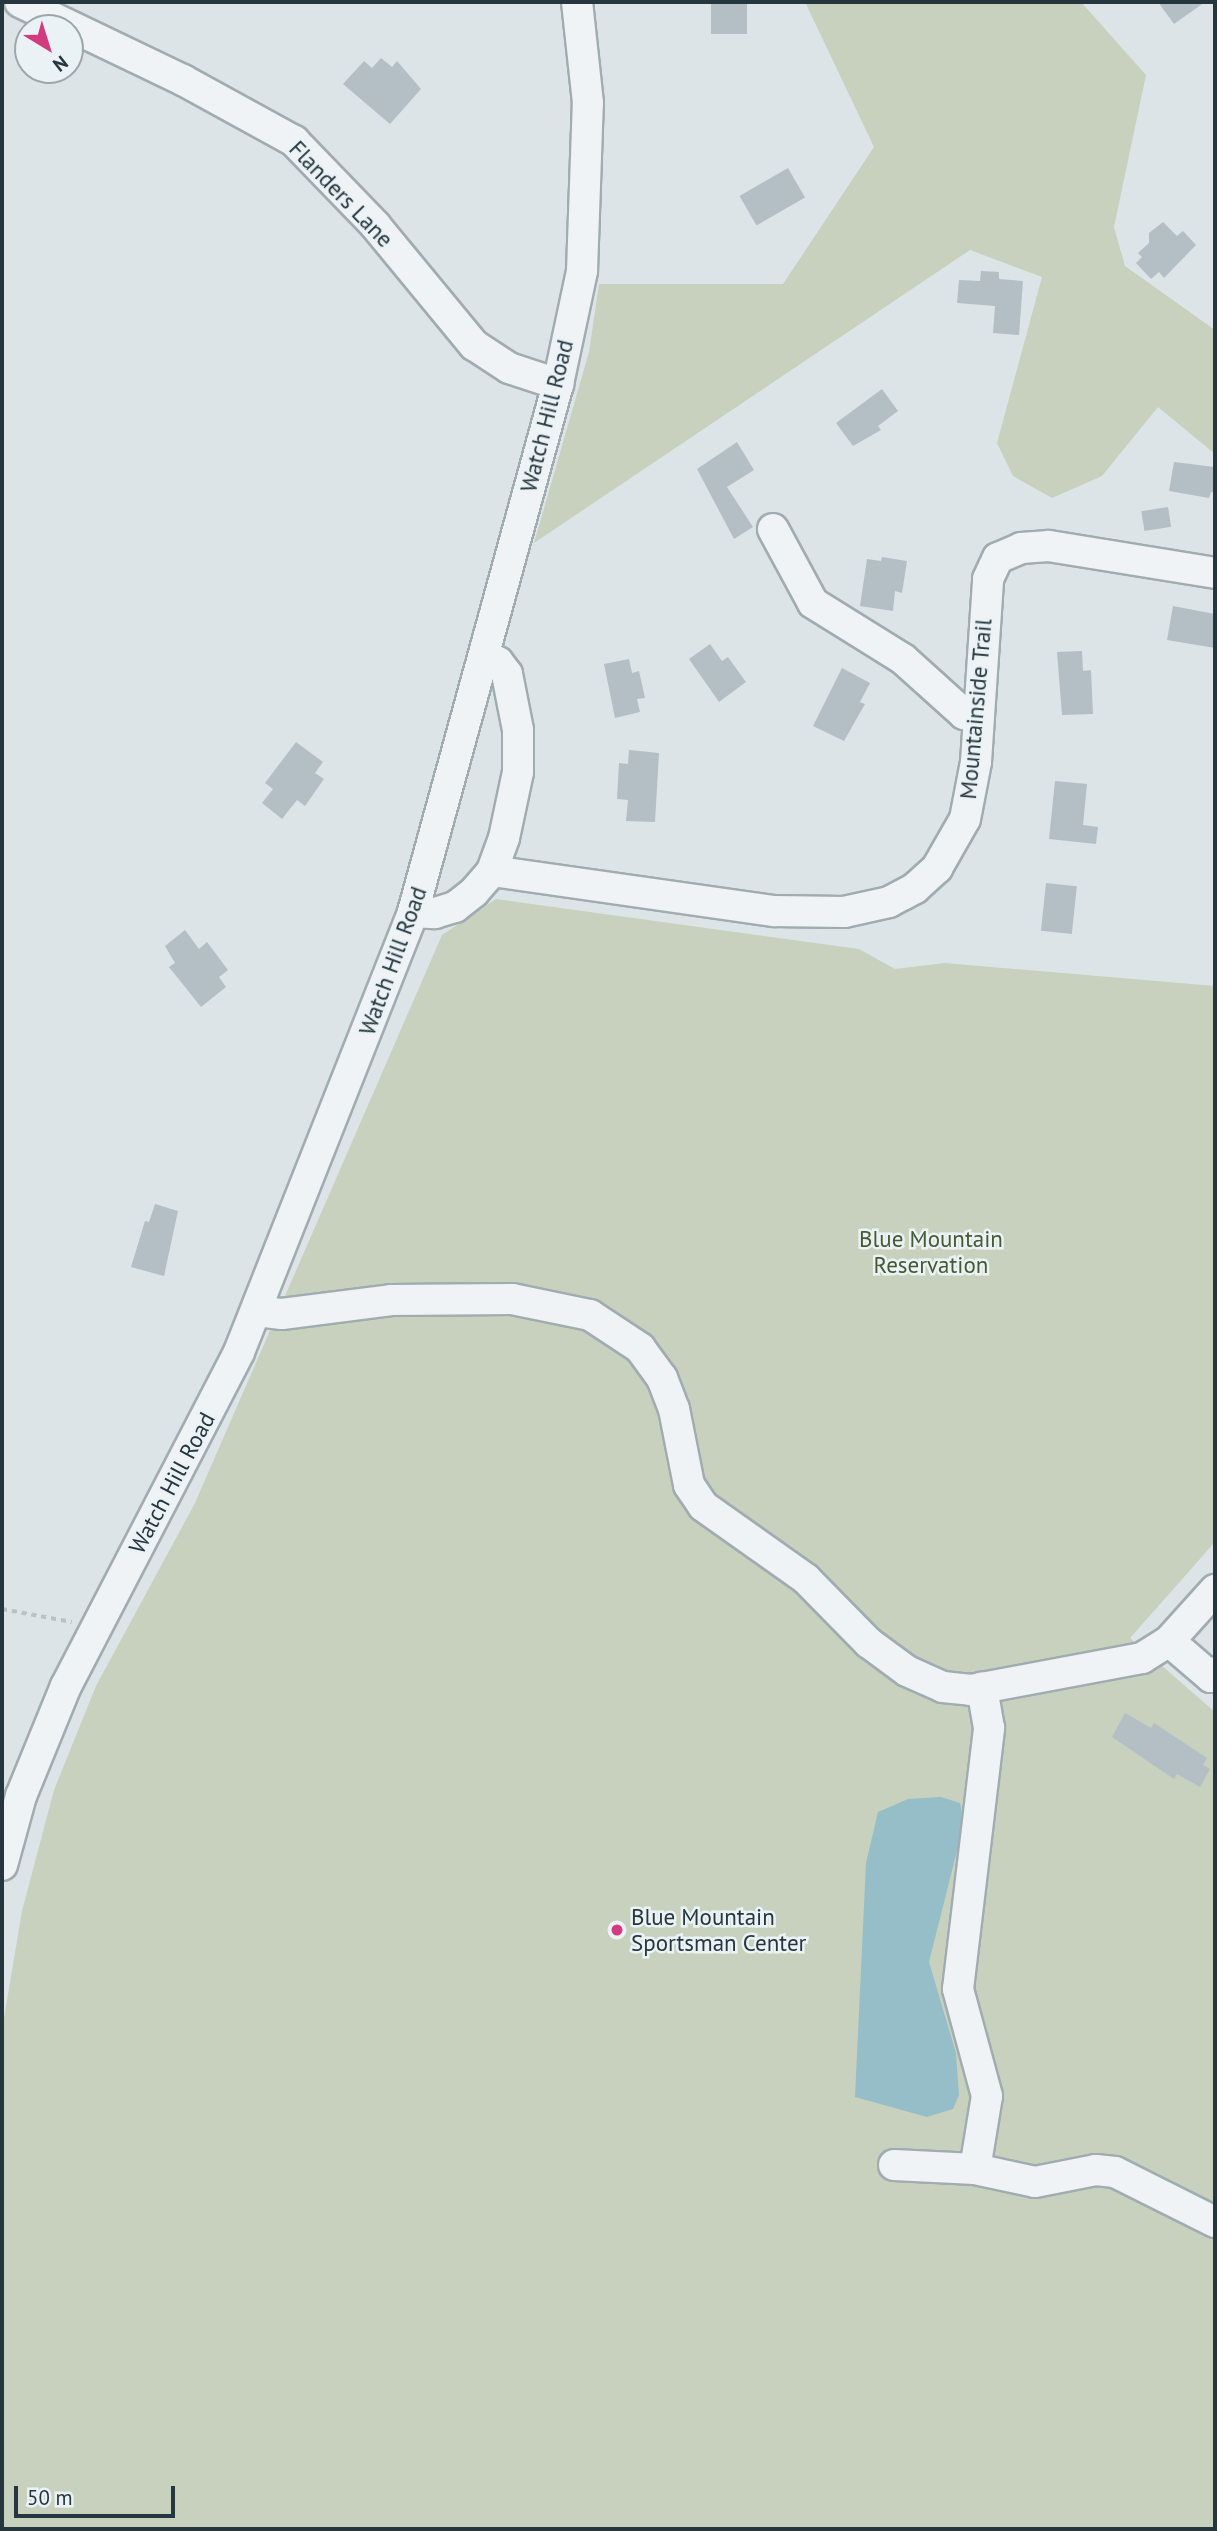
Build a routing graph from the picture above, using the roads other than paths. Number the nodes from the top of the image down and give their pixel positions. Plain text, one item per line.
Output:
1 (20, 2) edge
2 (577, 2) edge
3 (558, 384) junction
4 (773, 529) dead end
5 (1215, 573) edge
6 (486, 656) junction
7 (978, 718) junction
8 (492, 871) junction
9 (413, 912) junction
10 (257, 1311) junction
11 (1215, 1590) edge
12 (1169, 1641) junction
13 (1214, 1680) edge
14 (982, 1688) junction
15 (2, 1865) edge
16 (894, 2165) dead end
17 (975, 2169) junction
18 (1215, 2222) edge

1 - 3 street, Flanders Lane
2 - 3 street, Watch Hill Road
3 - 6 street, Watch Hill Road
4 - 7 street
5 - 7 street, Mountainside Trail
6 - 8 street
6 - 9 street, Watch Hill Road
7 - 8 street, Mountainside Trail
8 - 9 street
9 - 10 street, Watch Hill Road
10 - 14 street
10 - 15 street, Watch Hill Road
11 - 12 street
12 - 13 street
12 - 14 street
14 - 17 street
16 - 17 street
17 - 18 street

